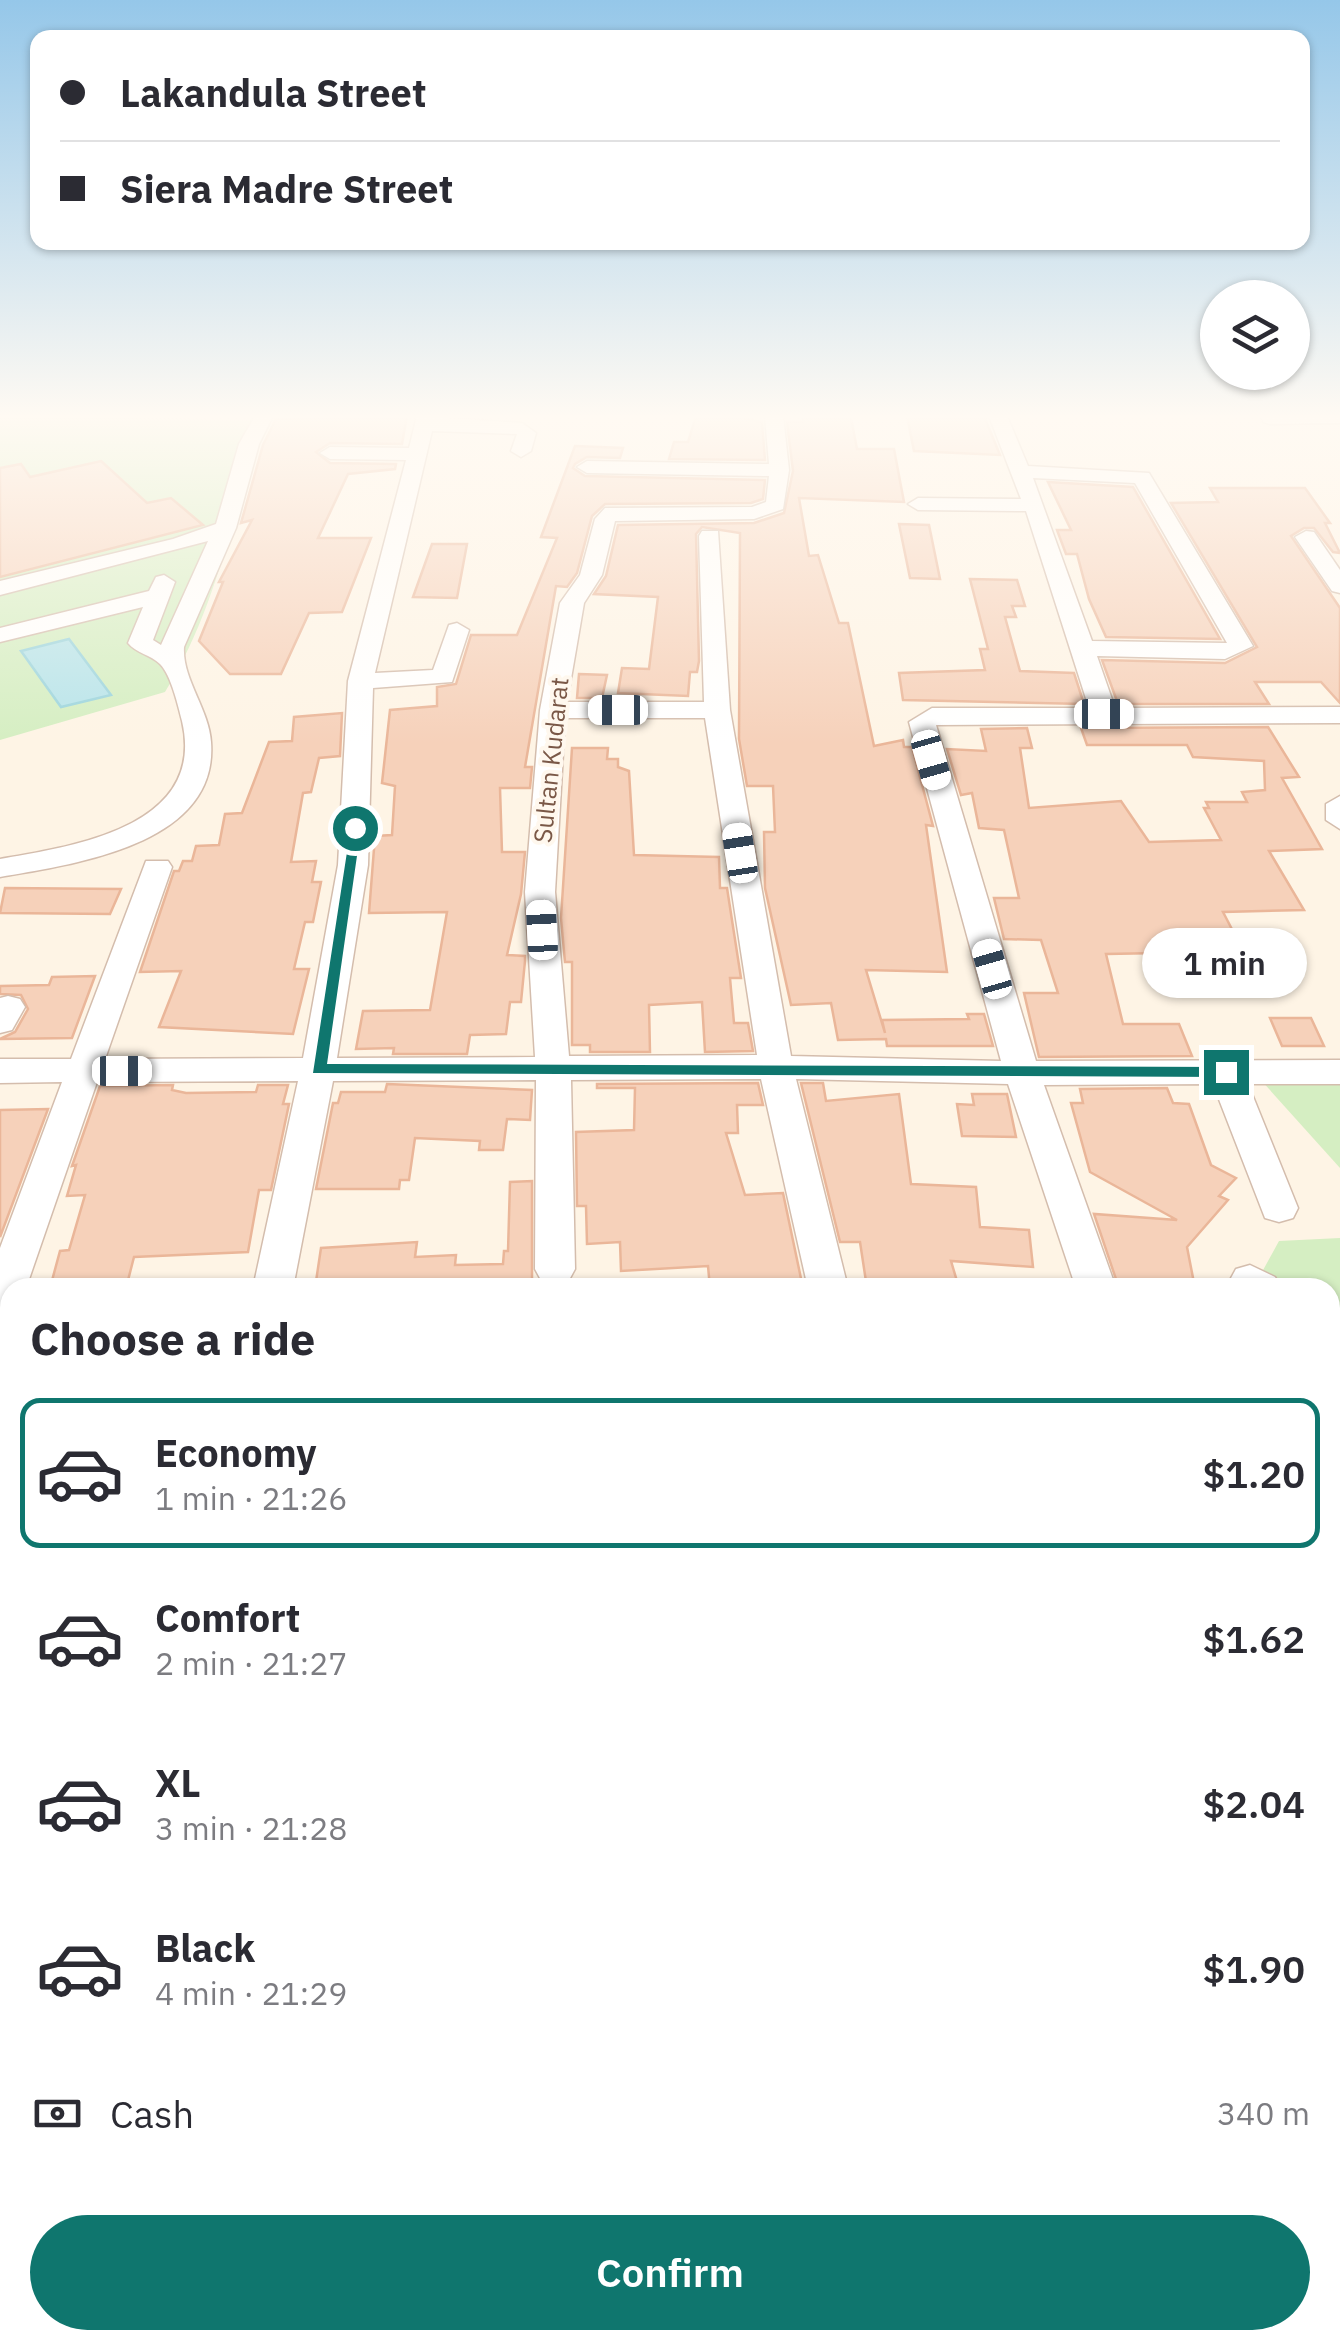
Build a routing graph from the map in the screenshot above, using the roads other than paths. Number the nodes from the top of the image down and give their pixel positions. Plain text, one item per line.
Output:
1 (399, 526) edge
2 (605, 526) edge
3 (1041, 526) edge
4 (1171, 526) edge
5 (225, 528) joint
6 (710, 536) dead end
7 (1306, 537) dead end
8 (180, 544) junction
9 (170, 569) junction
10 (1340, 586) edge
11 (0, 588) edge
12 (158, 596) junction
13 (0, 612) edge
14 (458, 630) dead end
15 (0, 635) edge
16 (1083, 648) junction
17 (171, 660) junction
18 (361, 681) junction
19 (553, 710) junction
20 (717, 710) junction
21 (1104, 714) junction
22 (1340, 715) edge
23 (1340, 804) edge
24 (1340, 820) edge
25 (158, 867) dead end
26 (0, 868) edge
27 (776, 1068) junction
28 (552, 1069) junction
29 (0, 1070) edge
30 (318, 1070) junction
31 (83, 1071) junction
32 (1226, 1072) junction
33 (1340, 1072) edge
34 (1022, 1073) junction
35 (1279, 1208) dead end
36 (555, 1268) dead end
37 (9, 1278) edge
38 (275, 1278) edge
39 (826, 1278) edge
40 (1093, 1278) edge

1 - 18 street
2 - 19 street, Sultan Kudarat
3 - 16 street
4 - 16 street
5 - 8 street
5 - 17 street
6 - 20 street
7 - 10 street
8 - 9 street
8 - 11 street
9 - 12 street
9 - 13 street
12 - 15 street
12 - 17 street
14 - 18 street
16 - 21 street
17 - 26 street
18 - 30 street
19 - 20 street
19 - 28 street, Sultan Kudarat
20 - 27 street
21 - 22 street
21 - 34 street
23 - 24 street
25 - 31 street
27 - 28 street
27 - 34 street
27 - 39 street
28 - 30 street
28 - 36 street, Sultan Kudarat
29 - 31 street
30 - 31 street
30 - 38 street
31 - 37 street
32 - 33 street
32 - 34 street
32 - 35 street
34 - 40 street

